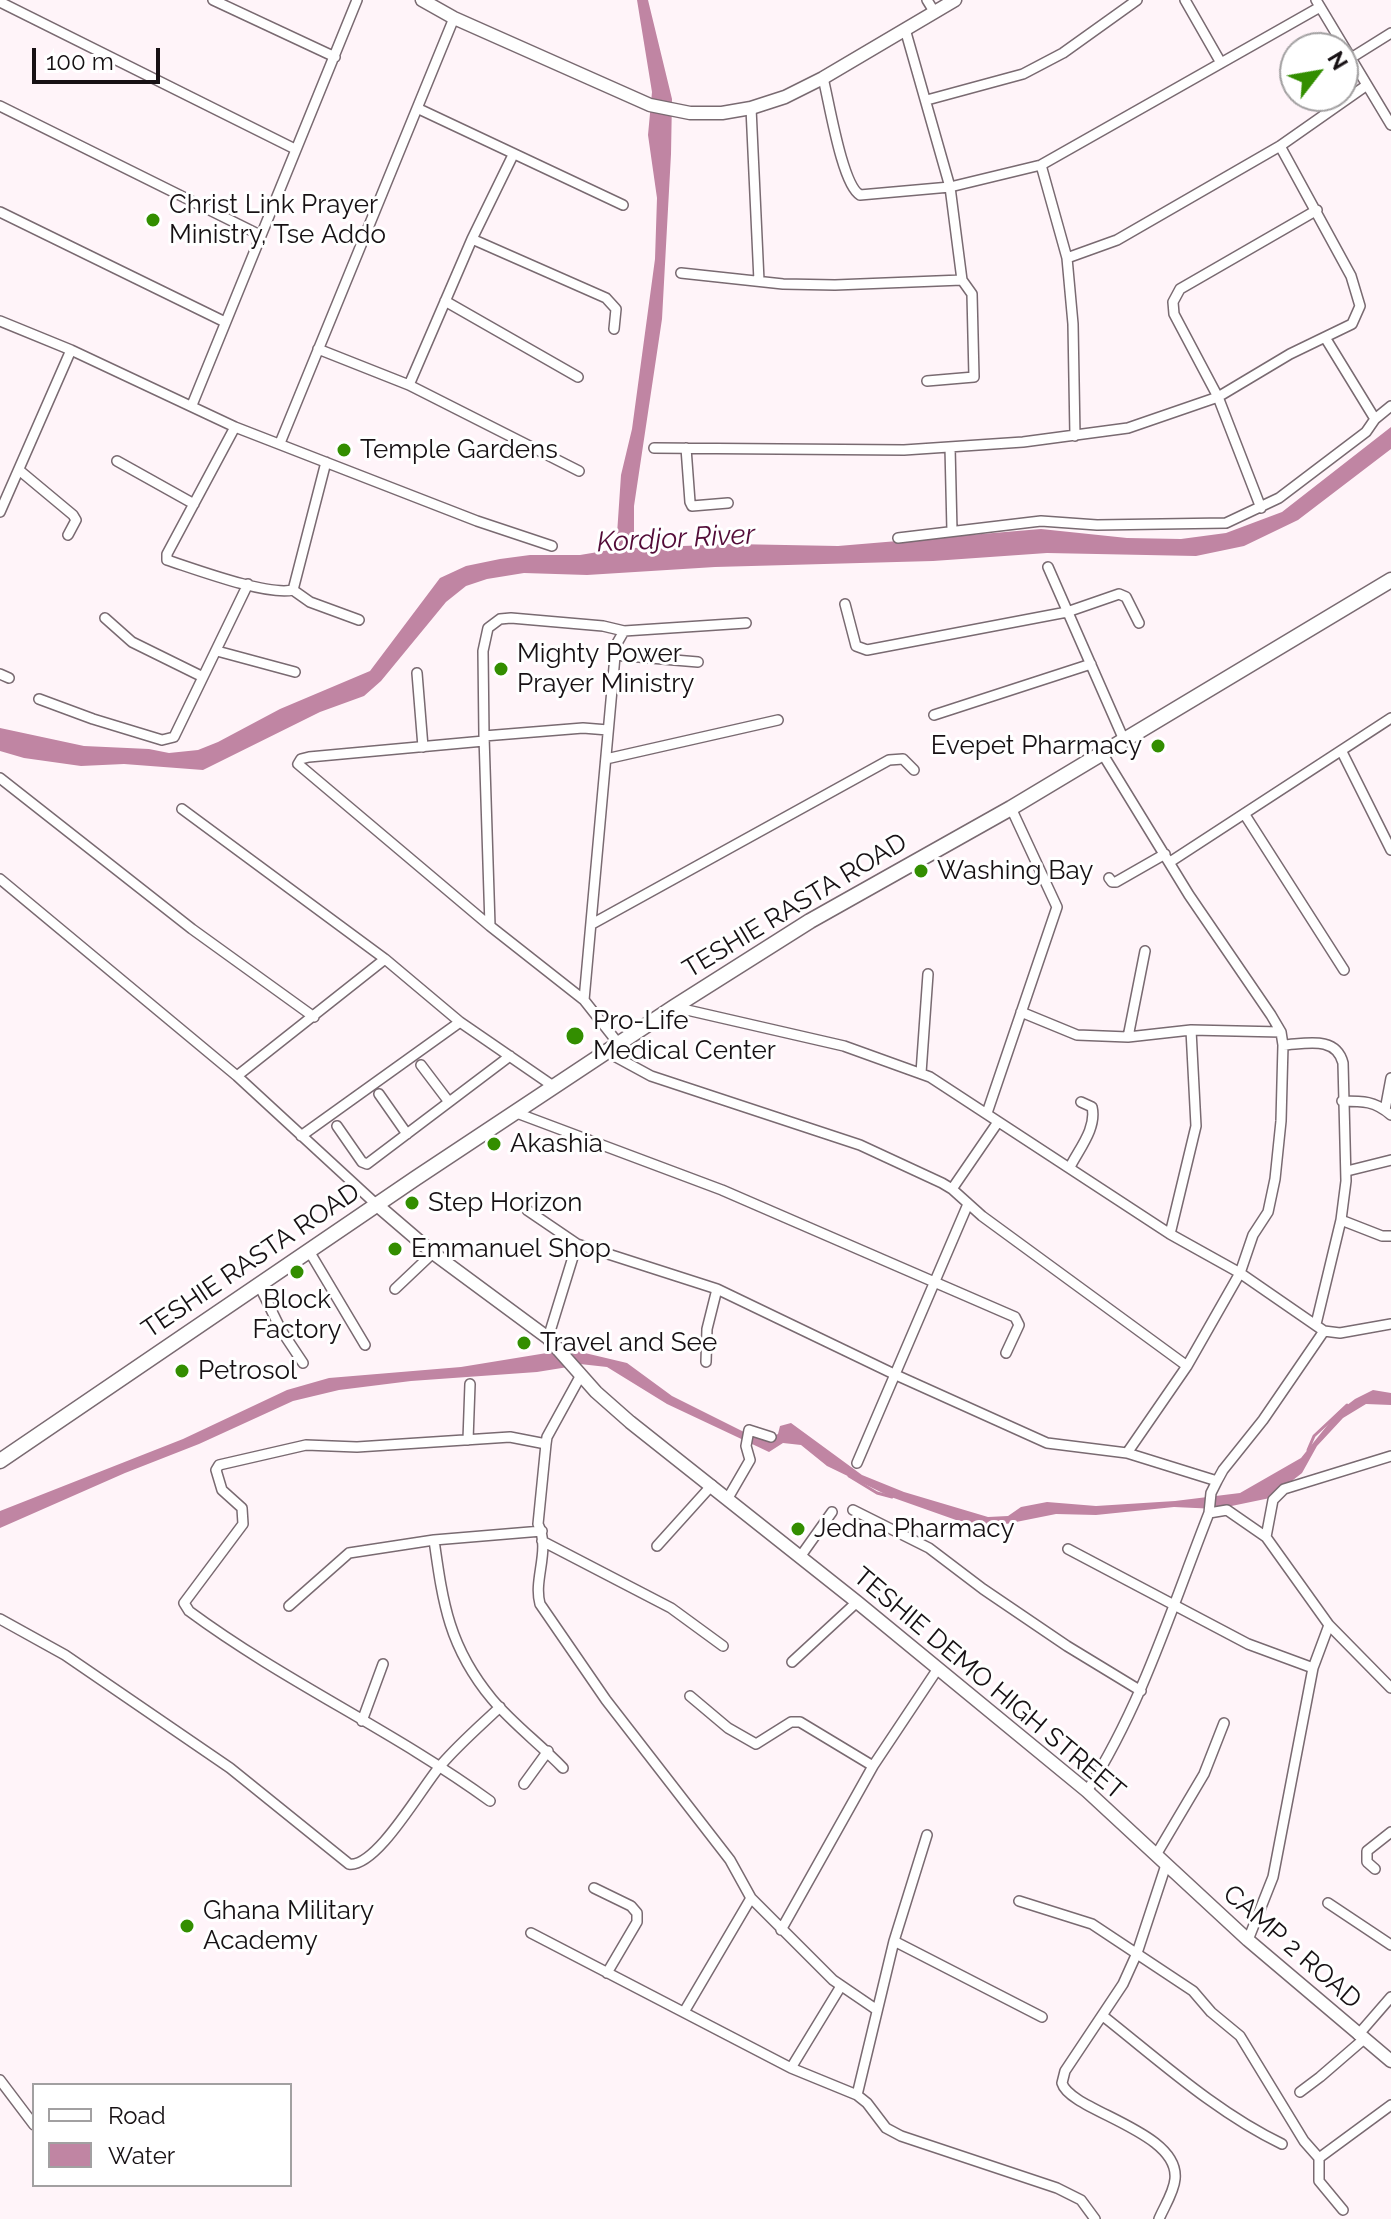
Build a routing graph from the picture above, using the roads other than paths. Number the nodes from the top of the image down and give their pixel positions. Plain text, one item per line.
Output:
1 (213, 0) edge
2 (357, 0) edge
3 (422, 0) edge
4 (927, 0) edge
5 (955, 0) edge
6 (1137, 0) edge
7 (1185, 0) edge
8 (0, 2) edge
9 (1318, 4) edge
10 (935, 13) junction
11 (454, 18) junction
12 (905, 29) junction
13 (1335, 32) edge
14 (1391, 33) edge
15 (1359, 53) edge
16 (335, 57) junction
17 (1221, 63) junction
18 (1359, 72) edge
19 (823, 78) junction
20 (1367, 85) junction
21 (927, 100) junction
22 (0, 106) edge
23 (751, 108) junction
24 (419, 109) junction
25 (1391, 125) edge
26 (1280, 146) junction
27 (295, 149) junction
28 (513, 155) junction
29 (1041, 165) junction
30 (950, 187) junction
31 (623, 205) dead end
32 (1317, 210) junction
33 (0, 212) edge
34 (260, 235) junction
35 (472, 239) junction
36 (1067, 258) junction
37 (681, 273) dead end
38 (962, 280) junction
39 (759, 281) junction
40 (445, 301) junction
41 (0, 321) edge
42 (225, 322) junction
43 (614, 329) dead end
44 (1326, 339) junction
45 (318, 349) junction
46 (71, 350) junction
47 (578, 377) dead end
48 (927, 381) dead end
49 (409, 385) junction
50 (1218, 397) junction
51 (192, 405) junction
52 (1391, 406) edge
53 (1375, 419) junction
54 (235, 427) junction
55 (1075, 436) junction
56 (280, 443) junction
57 (950, 447) junction
58 (654, 448) dead end
59 (686, 448) junction
60 (117, 461) dead end
61 (326, 462) junction
62 (19, 470) junction
63 (579, 471) dead end
64 (728, 503) dead end
65 (194, 504) junction
66 (1261, 508) junction
67 (0, 512) edge
68 (952, 531) junction
69 (68, 535) dead end
70 (898, 538) dead end
71 (552, 546) dead end
72 (1048, 567) dead end
73 (1391, 580) edge
74 (248, 584) junction
75 (293, 590) junction
76 (845, 604) dead end
77 (1067, 612) junction
78 (105, 618) dead end
79 (359, 620) dead end
80 (746, 623) dead end
81 (1139, 623) dead end
82 (624, 631) junction
83 (217, 651) junction
84 (615, 655) junction
85 (698, 662) dead end
86 (1091, 664) junction
87 (295, 672) dead end
88 (417, 673) dead end
89 (203, 677) junction
90 (39, 699) dead end
91 (934, 715) dead end
92 (1391, 718) edge
93 (778, 720) dead end
94 (608, 730) junction
95 (484, 738) junction
96 (1124, 740) junction
97 (423, 747) junction
98 (1342, 752) junction
99 (1102, 753) junction
100 (606, 759) junction
101 (914, 770) dead end
102 (0, 778) edge
103 (1011, 808) junction
104 (182, 809) dead end
105 (1245, 815) junction
106 (1391, 850) edge
107 (1168, 858) junction
108 (1109, 878) dead end
109 (0, 879) edge
110 (592, 924) junction
111 (490, 926) junction
112 (1145, 951) dead end
113 (385, 959) junction
114 (1344, 970) dead end
115 (928, 974) dead end
116 (584, 1000) junction
117 (674, 1007) junction
118 (1021, 1012) junction
119 (314, 1017) junction
120 (460, 1022) junction
121 (1191, 1030) junction
122 (1281, 1032) junction
123 (1128, 1037) junction
124 (1283, 1045) junction
125 (611, 1047) junction
126 (510, 1056) junction
127 (421, 1065) dead end
128 (921, 1073) junction
129 (237, 1076) junction
130 (1391, 1078) edge
131 (553, 1086) junction
132 (379, 1094) dead end
133 (1342, 1101) junction
134 (449, 1102) junction
135 (1081, 1102) dead end
136 (514, 1112) junction
137 (987, 1113) junction
138 (1388, 1113) edge
139 (998, 1122) junction
140 (337, 1126) dead end
141 (407, 1134) junction
142 (301, 1136) junction
143 (1391, 1160) edge
144 (1070, 1167) junction
145 (1347, 1171) junction
146 (952, 1189) junction
147 (968, 1204) junction
148 (377, 1205) junction
149 (527, 1210) dead end
150 (1341, 1220) junction
151 (1170, 1234) junction
152 (1391, 1236) edge
153 (577, 1244) junction
154 (309, 1251) junction
155 (433, 1253) junction
156 (1240, 1273) junction
157 (935, 1280) junction
158 (259, 1285) junction
159 (395, 1289) dead end
160 (717, 1289) junction
161 (1391, 1324) edge
162 (1320, 1327) junction
163 (548, 1338) junction
164 (365, 1345) dead end
165 (1006, 1353) dead end
166 (706, 1362) dead end
167 (303, 1363) dead end
168 (1187, 1366) junction
169 (578, 1371) junction
170 (896, 1375) junction
171 (470, 1384) dead end
172 (771, 1437) dead end
173 (468, 1440) junction
174 (546, 1444) junction
175 (1127, 1453) junction
176 (1391, 1456) edge
177 (0, 1461) edge
178 (857, 1463) dead end
179 (1217, 1481) junction
180 (712, 1485) junction
181 (728, 1498) junction
182 (853, 1510) dead end
183 (832, 1512) dead end
184 (1209, 1513) junction
185 (542, 1536) junction
186 (1266, 1537) junction
187 (434, 1540) junction
188 (657, 1546) dead end
189 (1068, 1549) dead end
190 (800, 1557) junction
191 (857, 1602) junction
192 (1174, 1604) junction
193 (289, 1606) dead end
194 (0, 1619) edge
195 (1329, 1625) junction
196 (723, 1646) dead end
197 (792, 1662) dead end
198 (383, 1664) dead end
199 (1313, 1668) junction
200 (937, 1670) junction
201 (1391, 1688) edge
202 (1141, 1691) junction
203 (690, 1696) dead end
204 (500, 1707) junction
205 (362, 1721) junction
206 (1224, 1723) dead end
207 (548, 1751) junction
208 (441, 1765) junction
209 (873, 1766) junction
210 (563, 1768) dead end
211 (524, 1784) dead end
212 (1087, 1791) junction
213 (490, 1801) dead end
214 (1391, 1832) edge
215 (927, 1835) dead end
216 (1161, 1860) junction
217 (1375, 1869) dead end
218 (594, 1888) dead end
219 (751, 1898) junction
220 (1019, 1901) dead end
221 (1328, 1903) dead end
222 (781, 1930) junction
223 (531, 1933) dead end
224 (1248, 1940) junction
225 (894, 1941) junction
226 (1391, 1945) edge
227 (1137, 1953) junction
228 (607, 1973) junction
229 (841, 1986) junction
230 (1391, 1997) edge
231 (877, 2010) junction
232 (684, 2012) junction
233 (1103, 2016) junction
234 (1042, 2017) dead end
235 (1361, 2037) junction
236 (1391, 2061) edge
237 (791, 2068) junction
238 (0, 2080) edge
239 (1300, 2092) dead end
240 (857, 2095) junction
241 (1391, 2105) edge
242 (32, 2122) edge
243 (1282, 2144) dead end
244 (1319, 2158) junction
245 (1343, 2210) dead end
246 (1095, 2219) edge
247 (1159, 2219) edge

1 - 16 street
2 - 16 street
3 - 11 street
4 - 10 street
5 - 10 street
6 - 21 street
7 - 17 street
8 - 27 street
9 - 13 street
9 - 17 street
10 - 12 street
11 - 23 street
11 - 24 street
12 - 19 street
12 - 21 street
14 - 15 street
16 - 27 street
17 - 29 street
18 - 20 street
19 - 23 street
19 - 30 street
20 - 25 street
20 - 26 street
21 - 30 street
22 - 34 street
23 - 39 street
24 - 28 street
24 - 45 street
26 - 32 street
26 - 36 street
27 - 34 street
28 - 31 street
28 - 35 street
29 - 30 street
29 - 36 street
30 - 38 street
32 - 44 street
32 - 50 street
33 - 42 street
34 - 42 street
35 - 40 street
35 - 43 street
36 - 55 street
37 - 39 street
38 - 39 street
38 - 48 street
40 - 47 street
40 - 49 street
41 - 46 street
42 - 51 street
44 - 50 street
44 - 53 street
45 - 49 street
45 - 56 street
46 - 51 street
46 - 62 street
49 - 63 street
50 - 55 street
50 - 66 street
51 - 54 street
52 - 53 street
53 - 66 street
54 - 56 street
54 - 65 street
55 - 57 street
56 - 61 street
57 - 59 street
57 - 68 street
58 - 59 street
59 - 64 street
60 - 65 street
61 - 71 street
61 - 75 street
62 - 67 street
62 - 69 street
65 - 74 street
66 - 68 street
68 - 70 street
72 - 77 street
73 - 96 main road, TESHIE RASTA ROAD
74 - 75 street
74 - 83 street
75 - 79 street
76 - 77 street
77 - 81 street
77 - 86 street
78 - 89 street
80 - 82 street
82 - 84 street
82 - 95 street
83 - 87 street
83 - 89 street
84 - 85 street
84 - 94 street
86 - 91 street
86 - 96 street
88 - 97 street
89 - 90 street
92 - 98 street
93 - 100 street
94 - 95 street
94 - 100 street
95 - 97 street
95 - 111 street
96 - 99 main road, TESHIE RASTA ROAD
97 - 111 street
98 - 105 street
98 - 106 street
99 - 103 main road, TESHIE RASTA ROAD
99 - 107 street
100 - 110 street
101 - 110 street
102 - 119 street
103 - 117 main road, TESHIE RASTA ROAD
103 - 118 street
104 - 113 street
105 - 107 street
105 - 114 street
107 - 108 street
107 - 122 street
109 - 129 street
110 - 116 street
111 - 116 street
112 - 123 street
113 - 119 street
113 - 120 street
115 - 128 street
116 - 125 street
117 - 125 main road, TESHIE RASTA ROAD
117 - 128 street
118 - 123 street
118 - 137 street
119 - 129 street
120 - 126 street
120 - 142 street
121 - 122 street
121 - 123 street
121 - 151 street
122 - 124 street
124 - 133 street
124 - 156 street
125 - 131 main road, TESHIE RASTA ROAD
125 - 146 street
126 - 131 street
126 - 134 street
127 - 134 street
128 - 137 street
129 - 142 street
130 - 138 street
131 - 136 main road, TESHIE RASTA ROAD
132 - 141 street
133 - 138 street
133 - 145 street
134 - 141 street
135 - 144 street
136 - 148 main road, TESHIE RASTA ROAD
136 - 157 street
137 - 139 street
139 - 144 street
139 - 146 street
140 - 141 street
142 - 148 street
143 - 145 street
144 - 151 street
145 - 150 street
146 - 147 street
147 - 157 street
147 - 168 street
148 - 154 main road, TESHIE RASTA ROAD
148 - 155 street, TESHIE DEMO HIGH STREET
149 - 153 street
150 - 152 street
150 - 162 street
151 - 156 street
153 - 160 street
153 - 163 street
154 - 158 main road, TESHIE RASTA ROAD
154 - 164 street
155 - 159 street
155 - 163 street, TESHIE DEMO HIGH STREET
156 - 162 street
156 - 168 street
157 - 165 street
157 - 170 street
158 - 167 street
158 - 177 main road, TESHIE RASTA ROAD
160 - 166 street
160 - 170 street
161 - 162 street
162 - 179 street
163 - 169 street, TESHIE DEMO HIGH STREET
168 - 175 street
169 - 174 street
169 - 180 street, TESHIE DEMO HIGH STREET
170 - 175 street
170 - 178 street
171 - 173 street
172 - 181 street
173 - 174 street
173 - 205 street
174 - 185 street
175 - 179 street
176 - 186 street
179 - 184 street
180 - 181 street, TESHIE DEMO HIGH STREET
180 - 188 street
181 - 190 street, TESHIE DEMO HIGH STREET
182 - 202 street
183 - 190 street
184 - 186 street
184 - 192 street
185 - 187 street
185 - 196 street
185 - 219 street
186 - 195 street
187 - 193 street
187 - 204 street
189 - 192 street
190 - 191 street, TESHIE DEMO HIGH STREET
191 - 197 street
191 - 200 street, TESHIE DEMO HIGH STREET
192 - 199 street
192 - 202 street
194 - 208 street
195 - 199 street
195 - 201 street
198 - 205 street
199 - 224 street
200 - 209 street
200 - 212 street, TESHIE DEMO HIGH STREET
202 - 212 street
203 - 209 street
204 - 207 street
204 - 208 street
205 - 208 street
206 - 216 street
207 - 210 street
207 - 211 street
208 - 213 street
209 - 222 street
212 - 216 street, TESHIE DEMO HIGH STREET
214 - 217 street
215 - 225 street
216 - 224 street, CAMP 2 ROAD
216 - 227 street
218 - 228 street
219 - 222 street
219 - 232 street
220 - 227 street
221 - 226 street
222 - 229 street
223 - 228 street
224 - 235 street, CAMP 2 ROAD
225 - 231 street
225 - 234 street
227 - 233 street
227 - 244 street
228 - 232 street
229 - 231 street
229 - 237 street
230 - 235 street
231 - 240 street
232 - 237 street
233 - 243 street
233 - 247 street
235 - 236 street, CAMP 2 ROAD
235 - 239 street
237 - 240 street
238 - 242 street
240 - 246 street
241 - 244 street
244 - 245 street

